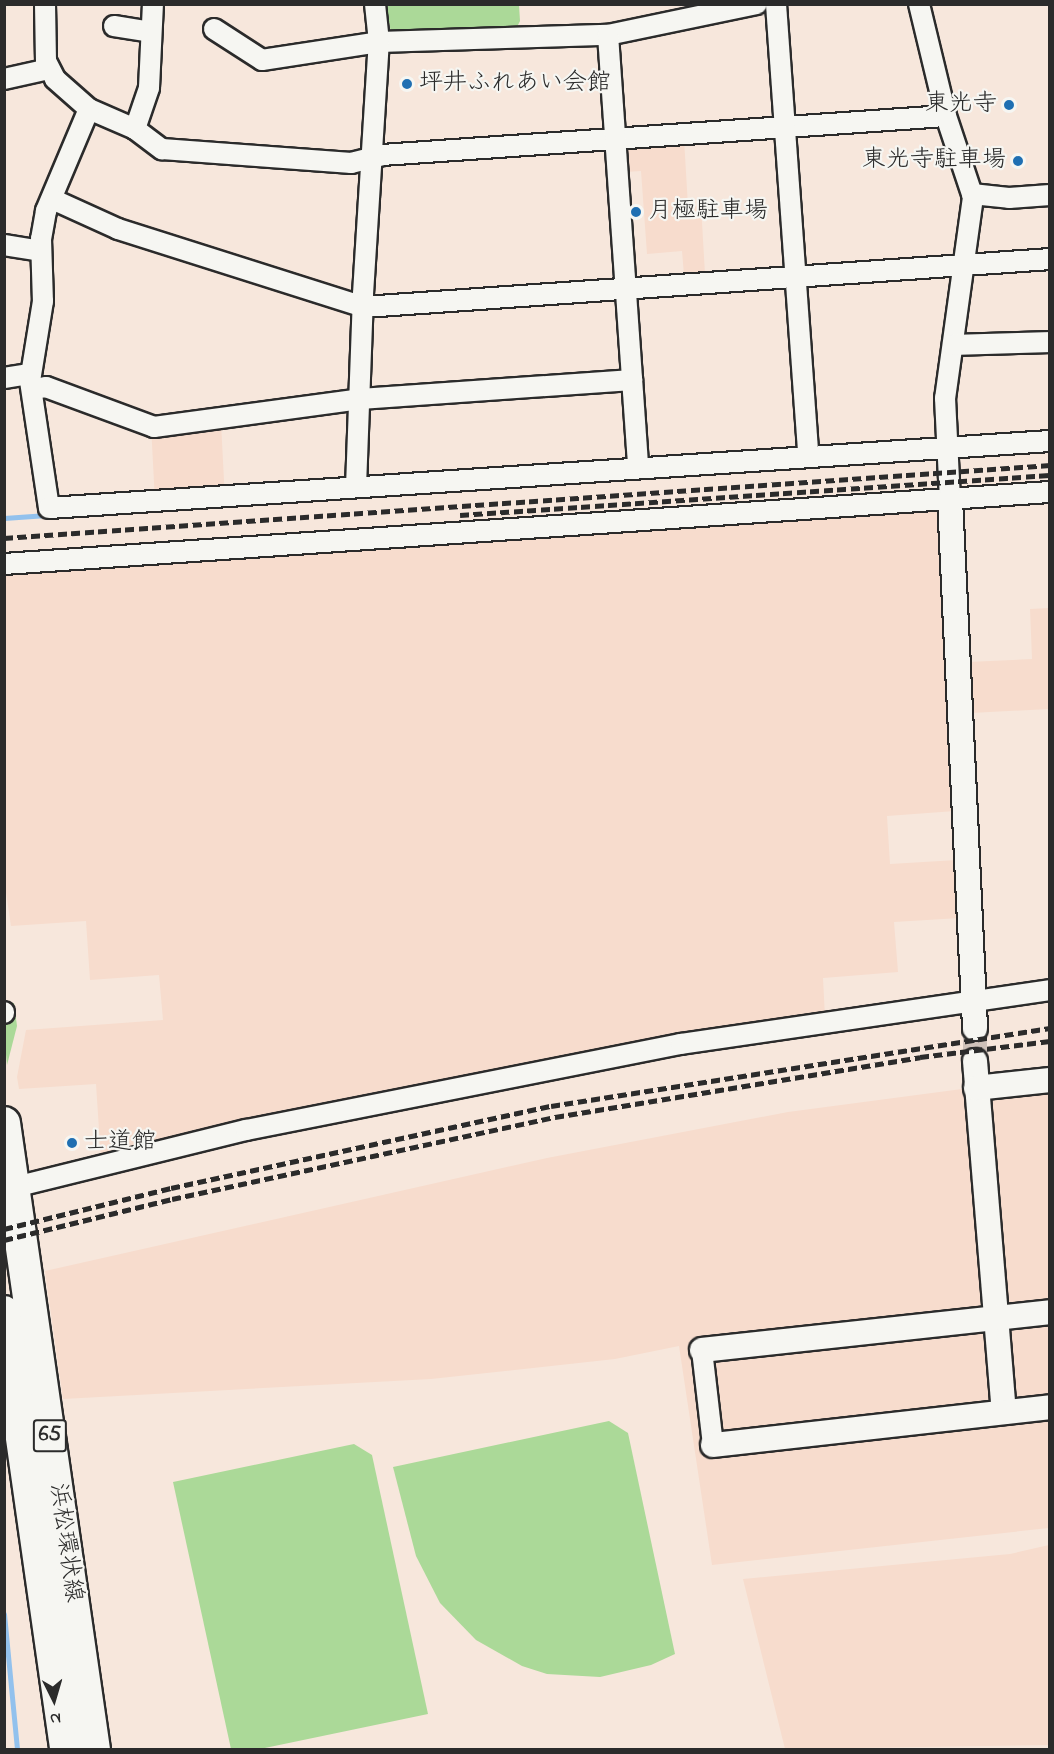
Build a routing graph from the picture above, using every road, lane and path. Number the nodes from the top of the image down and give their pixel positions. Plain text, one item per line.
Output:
1 (45, 4) edge
2 (153, 4) edge
3 (375, 4) edge
4 (757, 4) edge
5 (776, 4) edge
6 (920, 4) edge
7 (114, 26) dead end
8 (214, 29) dead end
9 (151, 32) junction
10 (608, 35) junction
11 (379, 42) junction
12 (49, 69) junction
13 (4, 79) edge
14 (89, 109) junction
15 (946, 116) junction
16 (785, 127) junction
17 (135, 129) junction
18 (615, 139) junction
19 (372, 158) junction
20 (972, 194) junction
21 (1050, 195) edge
22 (52, 199) junction
23 (4, 245) edge
24 (41, 251) junction
25 (1050, 259) edge
26 (964, 265) junction
27 (796, 277) junction
28 (626, 289) junction
29 (364, 307) junction
30 (1050, 342) edge
31 (953, 345) junction
32 (4, 378) edge
33 (632, 380) junction
34 (31, 382) junction
35 (360, 399) junction
36 (1050, 441) edge
37 (948, 448) junction
38 (808, 455) junction
39 (638, 467) junction
40 (356, 487) junction
41 (1050, 492) edge
42 (950, 499) junction
43 (4, 564) edge
44 (1050, 990) edge
45 (974, 1000) junction
46 (975, 1028) tunnel mouth
47 (975, 1061) tunnel mouth
48 (1050, 1080) edge
49 (976, 1088) junction
50 (4, 1123) edge
51 (15, 1187) junction
52 (4, 1312) edge
53 (1050, 1312) edge
54 (994, 1318) junction
55 (702, 1350) joint
56 (20, 1399) edge
57 (1050, 1407) edge
58 (1004, 1412) junction
59 (712, 1445) joint
60 (66, 1749) edge
61 (94, 1749) edge

1 - 12 street
2 - 9 street
3 - 11 street
4 - 10 street
5 - 16 street
6 - 15 street
7 - 9 street
8 - 11 street
9 - 17 street
10 - 11 street
10 - 18 street
11 - 19 street
12 - 13 street
12 - 14 street
14 - 17 street
14 - 22 street
15 - 16 street
15 - 20 street
16 - 18 street
16 - 27 street
17 - 19 street
18 - 19 street
18 - 28 street
19 - 29 street
20 - 21 street
20 - 26 street
22 - 24 street
22 - 29 street
23 - 24 street
24 - 34 street
25 - 26 street
26 - 27 street
26 - 31 street
27 - 28 street
27 - 38 street
28 - 29 street
28 - 33 street
29 - 35 street
30 - 31 street
31 - 37 street
32 - 34 street
33 - 35 street
33 - 39 street
34 - 35 street
34 - 40 street
35 - 40 street
36 - 37 street
37 - 38 street
37 - 42 street
38 - 39 street
39 - 40 street
41 - 42 street
42 - 43 street
42 - 45 street
44 - 45 street
45 - 46 street
45 - 51 street
47 - 49 street
48 - 49 street
49 - 54 street
50 - 51 main road, 浜松環状線 / 65
51 - 56 main road, 浜松環状線 / 65
52 - 56 main road, 浜松環状線 / 65
53 - 54 street
54 - 55 street
54 - 58 street
55 - 59 street
56 - 60 main road, 浜松環状線 / 65
56 - 61 main road, 浜松環状線 / 65
57 - 58 street
58 - 59 street

